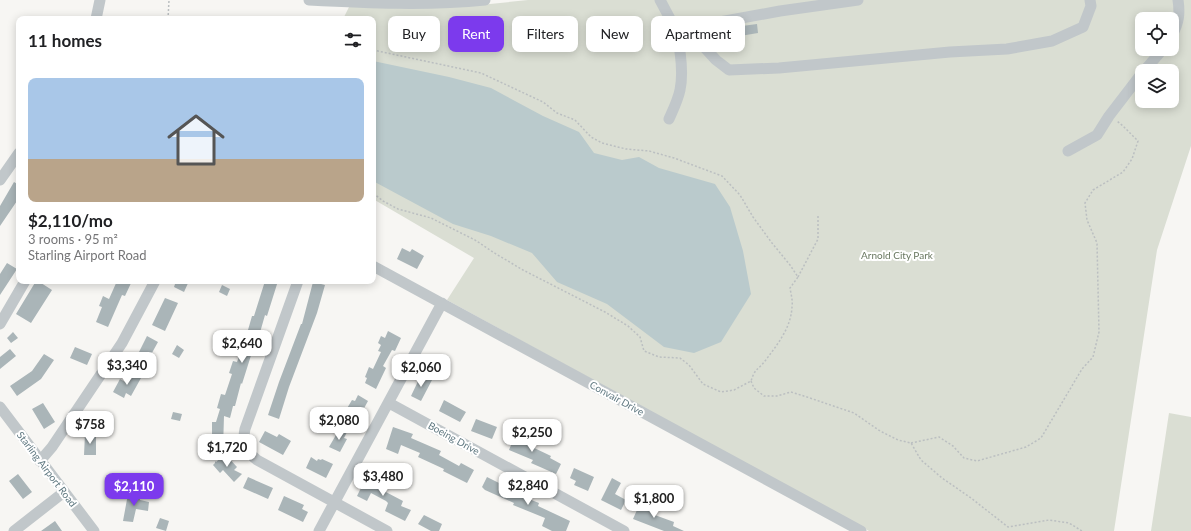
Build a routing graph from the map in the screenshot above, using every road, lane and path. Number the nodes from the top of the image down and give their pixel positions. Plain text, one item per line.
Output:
1 (100, 0) edge
2 (169, 0) edge
3 (309, 0) edge
4 (485, 0) edge
5 (660, 0) edge
6 (858, 0) edge
7 (1090, 0) edge
8 (1178, 0) edge
9 (779, 6) edge
10 (97, 16) edge
11 (168, 16) edge
12 (669, 16) edge
13 (740, 16) edge
14 (1179, 16) edge
15 (376, 51) edge
16 (680, 52) edge
17 (709, 52) edge
18 (1157, 56) edge
19 (1150, 64) edge
20 (1135, 82) edge
21 (1109, 116) junction
22 (669, 119) dead end
23 (1068, 151) dead end
24 (16, 157) edge
25 (0, 180) edge
26 (376, 195) edge
27 (818, 214) dead end
28 (376, 268) edge
29 (798, 277) junction
30 (23, 284) edge
31 (153, 284) edge
32 (297, 284) edge
33 (442, 303) junction
34 (0, 324) edge
35 (751, 380) junction
36 (389, 403) junction
37 (0, 407) edge
38 (911, 443) junction
39 (40, 461) junction
40 (64, 492) junction
41 (334, 502) junction
42 (14, 531) edge
43 (94, 531) edge
44 (319, 531) edge
45 (387, 531) edge
46 (624, 531) edge
47 (861, 531) edge
48 (1082, 531) edge

1 - 10 street
2 - 11 path
3 - 4 street
5 - 12 street
6 - 9 street
7 - 17 street
8 - 14 street
9 - 13 street
15 - 29 path
16 - 22 street
18 - 19 street
20 - 21 street
21 - 23 street
21 - 38 path
24 - 25 street
26 - 35 path
27 - 29 path
28 - 33 street, Convair Drive
29 - 35 path
30 - 34 street
31 - 39 street
32 - 41 street
33 - 36 street
33 - 47 street, Convair Drive
35 - 38 path
36 - 41 street
36 - 46 street, Boeing Drive
37 - 39 street, Starling Airport Road
38 - 48 path
39 - 40 street, Starling Airport Road
40 - 42 street
40 - 43 street, Starling Airport Road
41 - 44 street
41 - 45 street

